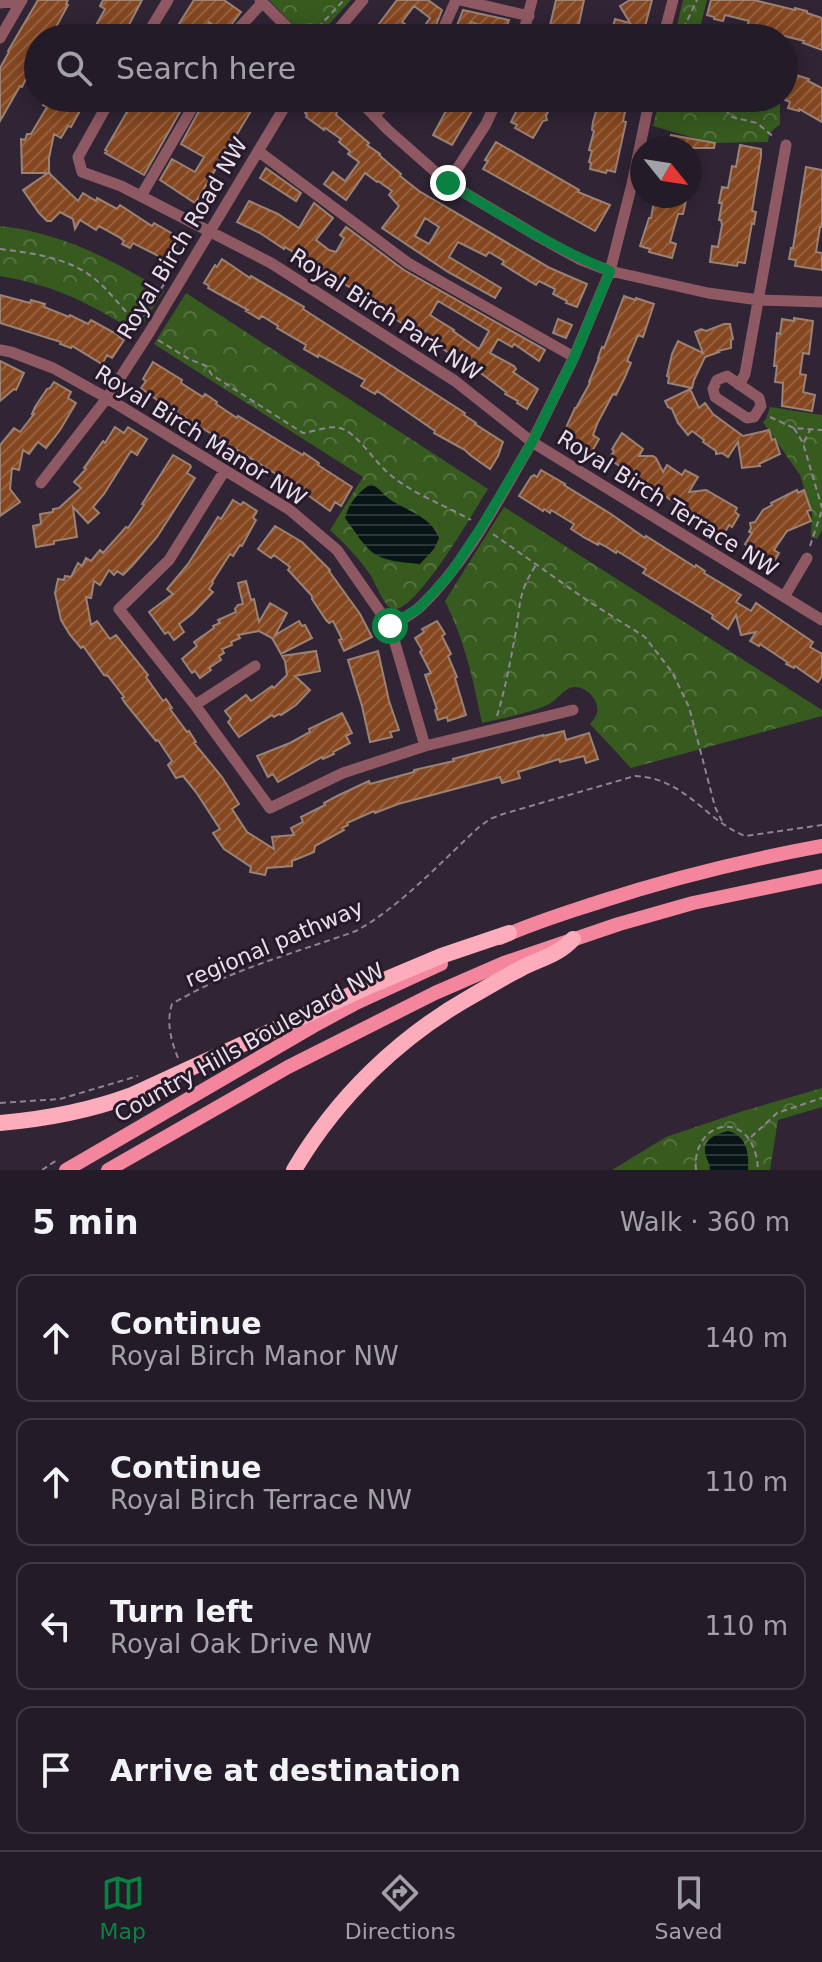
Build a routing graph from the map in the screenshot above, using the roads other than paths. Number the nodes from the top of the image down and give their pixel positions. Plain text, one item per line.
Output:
1 (22, 0) edge
2 (168, 0) edge
3 (363, 0) edge
4 (458, 0) edge
5 (532, 0) edge
6 (673, 0) edge
7 (261, 1) edge
8 (0, 3) edge
9 (529, 16) junction
10 (153, 24) edge
11 (242, 24) edge
12 (284, 24) edge
13 (343, 24) edge
14 (446, 24) edge
15 (526, 24) edge
16 (667, 24) edge
17 (0, 38) edge
18 (103, 112) edge
19 (190, 112) edge
20 (282, 112) edge
21 (370, 112) edge
22 (378, 112) edge
23 (492, 112) edge
24 (647, 112) edge
25 (374, 116) junction
26 (786, 145) road end
27 (258, 151) junction
28 (448, 183) junction
29 (141, 196) junction
30 (209, 232) junction
31 (610, 271) junction
32 (759, 300) junction
33 (822, 302) edge
34 (0, 350) edge
35 (574, 357) junction
36 (739, 385) junction
37 (107, 398) junction
38 (532, 442) junction
39 (225, 470) junction
40 (41, 483) dead end
41 (807, 558) road end
42 (784, 597) junction
43 (822, 620) edge
44 (390, 626) junction
45 (255, 666) dead end
46 (195, 705) junction
47 (573, 710) dead end
48 (425, 746) junction
49 (822, 846) edge
50 (822, 876) edge
51 (509, 933) junction
52 (573, 939) junction
53 (0, 1123) edge
54 (66, 1162) edge
55 (108, 1170) edge
56 (294, 1170) edge

1 - 8 street
1 - 17 street
2 - 10 street
3 - 13 street
4 - 9 street
4 - 14 street
5 - 9 street
6 - 16 street
7 - 11 street
7 - 12 street
9 - 15 street
18 - 29 street, Royal Birch Park NW
19 - 29 street
20 - 27 street, Royal Birch Road NW
21 - 25 street
22 - 25 street
23 - 28 street
24 - 31 street, Royal Birch Terrace NW
25 - 28 street
26 - 32 street
27 - 30 street, Royal Birch Road NW
27 - 35 street
28 - 31 street
29 - 30 street, Royal Birch Park NW
30 - 37 street, Royal Birch Road NW
30 - 38 street, Royal Birch Park NW
31 - 32 street
31 - 35 street, Royal Birch Terrace NW
32 - 33 street
32 - 36 street
34 - 37 street, Royal Birch Manor NW
35 - 38 street, Royal Birch Terrace NW
36 - 36 street
37 - 39 street, Royal Birch Manor NW
37 - 40 street, Royal Birch Road NW
38 - 42 street, Royal Birch Terrace NW
38 - 44 street
39 - 44 street, Royal Birch Manor NW
39 - 46 street
41 - 42 street
42 - 43 street, Royal Birch Terrace NW
44 - 48 street, Royal Birch Manor NW
45 - 46 street
46 - 48 street
47 - 48 street
49 - 51 main road, Country Hills Boulevard NW
50 - 52 main road, Country Hills Boulevard NW
51 - 53 highway
51 - 54 main road, Country Hills Boulevard NW
52 - 55 main road, Country Hills Boulevard NW
52 - 56 highway

